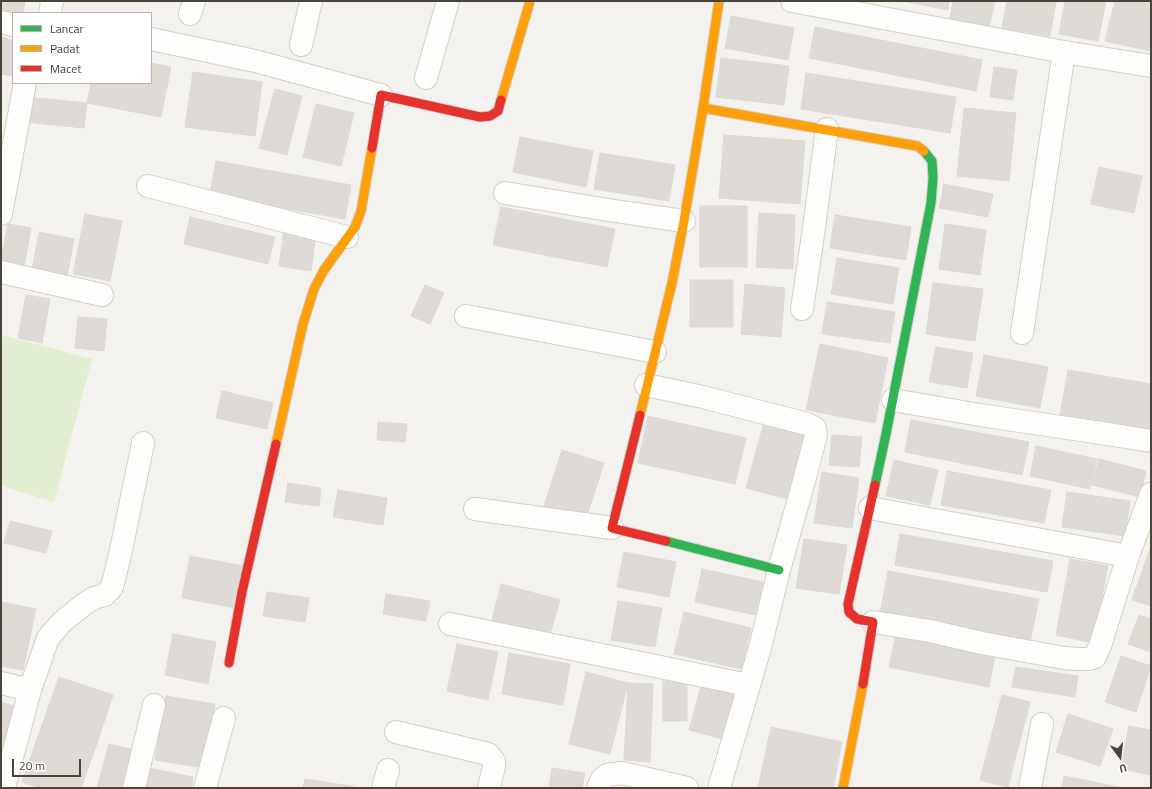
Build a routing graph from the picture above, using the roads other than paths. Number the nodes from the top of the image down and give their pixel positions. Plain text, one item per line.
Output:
1 (52, 1) edge
2 (311, 1) edge
3 (448, 1) edge
4 (530, 1) edge
5 (720, 1) edge
6 (792, 1) edge
7 (50, 12) edge
8 (1, 22) edge
9 (12, 25) edge
10 (152, 38) edge
11 (301, 45) dead end
12 (1064, 52) junction
13 (1151, 66) edge
14 (426, 78) dead end
15 (25, 84) edge
16 (381, 95) junction
17 (703, 108) junction
18 (827, 129) junction
19 (148, 186) dead end
20 (505, 193) dead end
21 (1, 214) edge
22 (684, 221) junction
23 (347, 237) junction
24 (1, 272) edge
25 (102, 295) dead end
26 (802, 309) dead end
27 (466, 316) dead end
28 (1022, 332) dead end
29 (655, 352) junction
30 (646, 385) junction
31 (893, 400) junction
32 (1151, 441) edge
33 (143, 442) dead end
34 (1151, 494) edge
35 (870, 508) junction
36 (475, 509) dead end
37 (612, 528) junction
38 (1128, 556) junction
39 (779, 570) junction
40 (873, 622) junction
41 (450, 624) dead end
42 (229, 663) dead end
43 (1, 683) edge
44 (748, 686) junction
45 (30, 690) junction
46 (154, 705) dead end
47 (224, 718) dead end
48 (1042, 724) dead end
49 (396, 732) dead end
50 (4, 788) edge
51 (134, 788) edge
52 (205, 788) edge
53 (489, 788) edge
54 (598, 788) edge
55 (687, 788) edge
56 (719, 788) edge
57 (843, 788) edge
58 (1030, 788) edge

1 - 7 street
2 - 11 street
3 - 14 street
4 - 16 street
5 - 17 street
6 - 12 street
8 - 9 street
10 - 16 street
12 - 13 street
12 - 28 street
15 - 21 street
16 - 23 street
17 - 18 street
17 - 22 street
18 - 26 street
18 - 31 street
19 - 23 street
20 - 22 street
22 - 29 street
23 - 42 street
24 - 25 street
27 - 29 street
29 - 30 street
30 - 37 street
30 - 39 street
31 - 32 street
31 - 35 street
33 - 45 street
34 - 38 street
35 - 38 street
35 - 40 street
36 - 37 street
37 - 39 street
38 - 40 street
39 - 44 street
40 - 57 street
41 - 44 street
43 - 45 street
44 - 56 street
45 - 50 street
46 - 51 street
47 - 52 street
48 - 58 street
49 - 53 street
54 - 55 street

